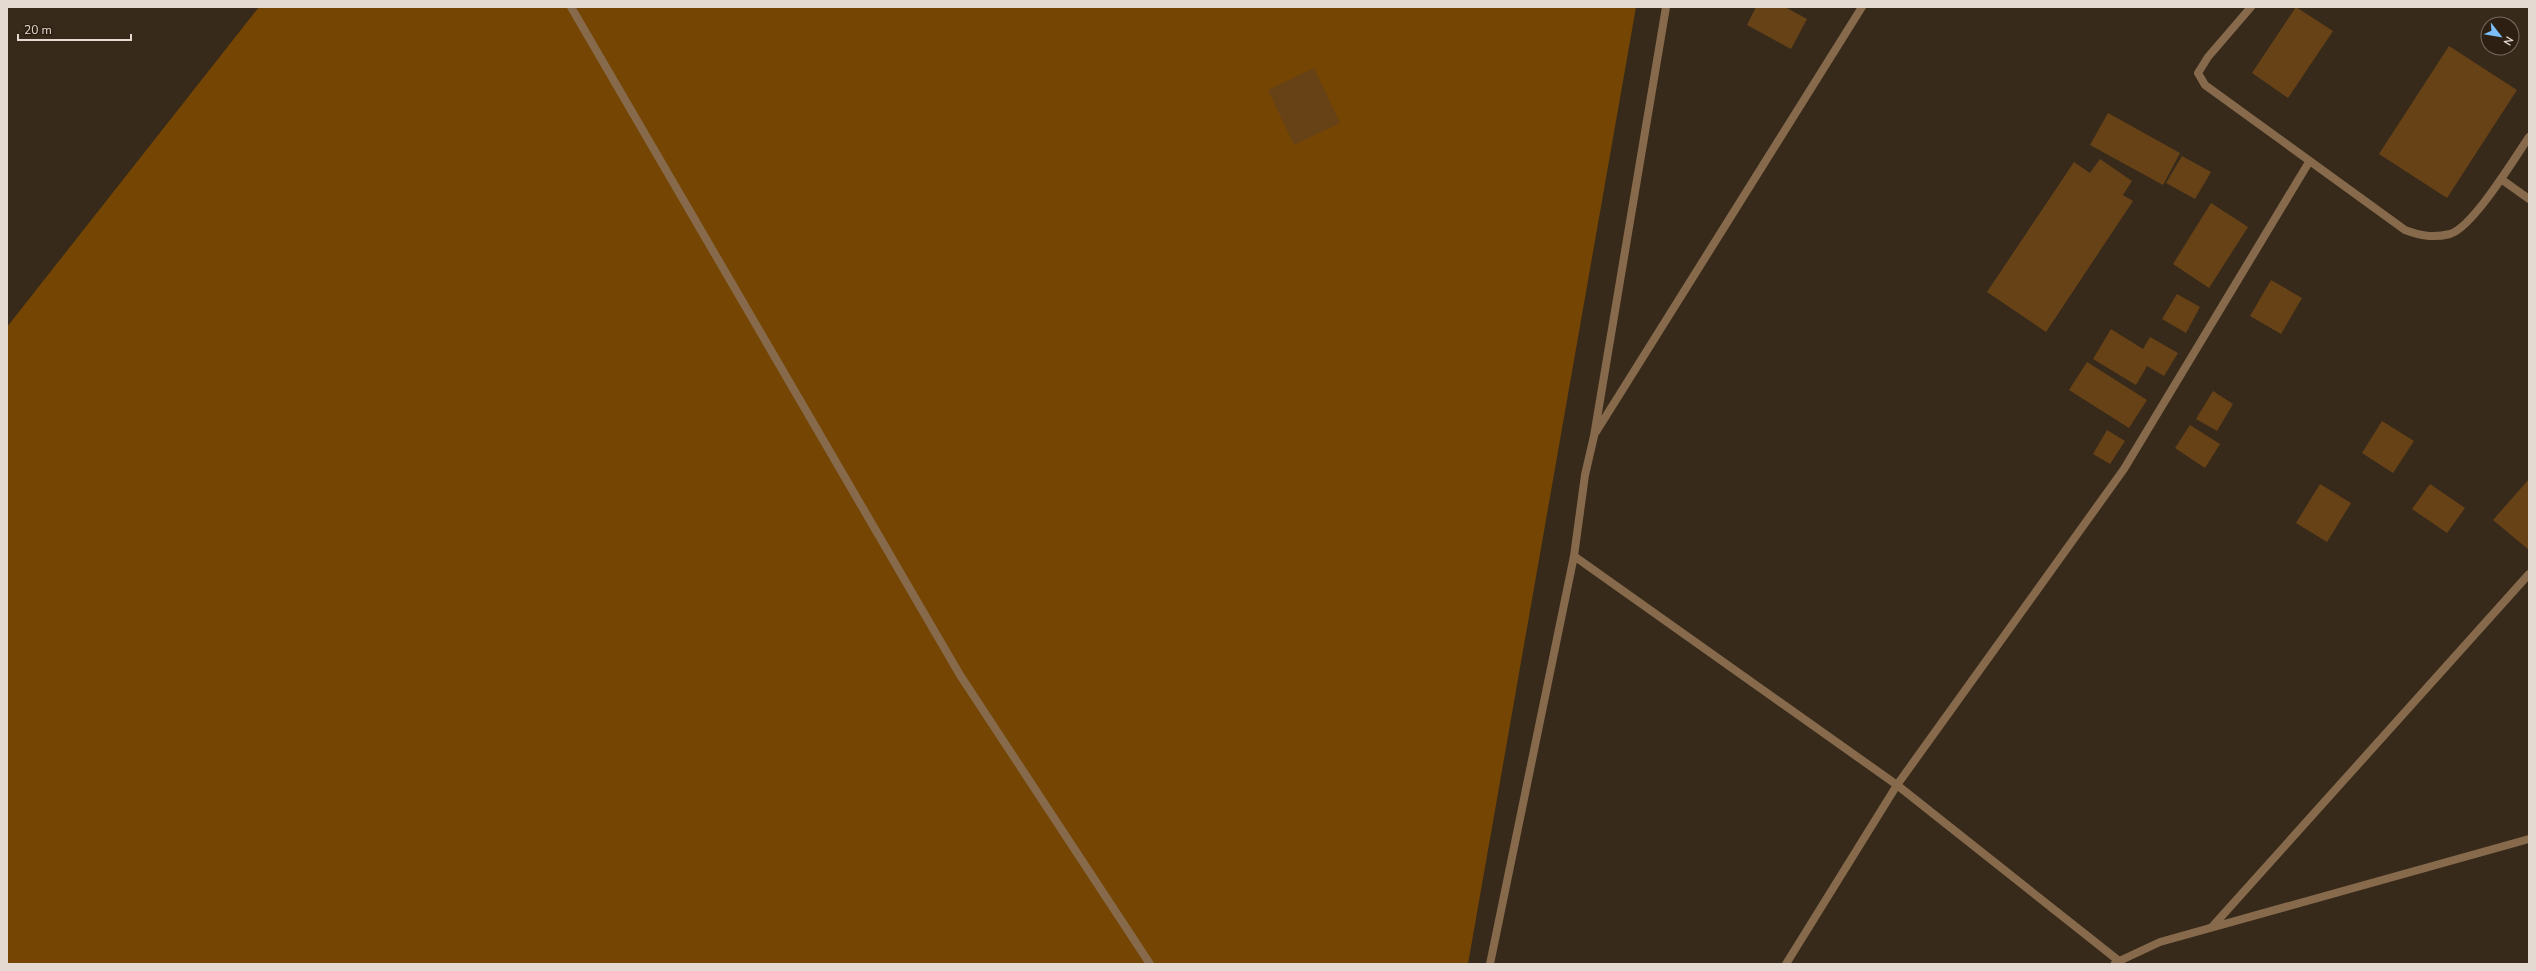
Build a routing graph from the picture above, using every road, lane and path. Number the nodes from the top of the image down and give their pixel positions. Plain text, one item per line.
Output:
1 (571, 7) edge
2 (1666, 7) edge
3 (1862, 7) edge
4 (2251, 7) edge
5 (2529, 138) edge
6 (2309, 162) junction
7 (2501, 179) junction
8 (2529, 199) edge
9 (1594, 436) junction
10 (1574, 556) junction
11 (2529, 574) edge
12 (1897, 785) junction
13 (2529, 839) edge
14 (2212, 927) junction
15 (2116, 962) edge
16 (1150, 964) edge
17 (1490, 964) edge
18 (1786, 964) edge

1 - 16 street
2 - 9 street
3 - 9 street
4 - 6 street
5 - 7 street
6 - 7 street
6 - 12 street
7 - 8 street
9 - 10 street
10 - 12 street
10 - 17 street
11 - 14 street
12 - 15 street
12 - 18 street
13 - 14 street
14 - 15 street

